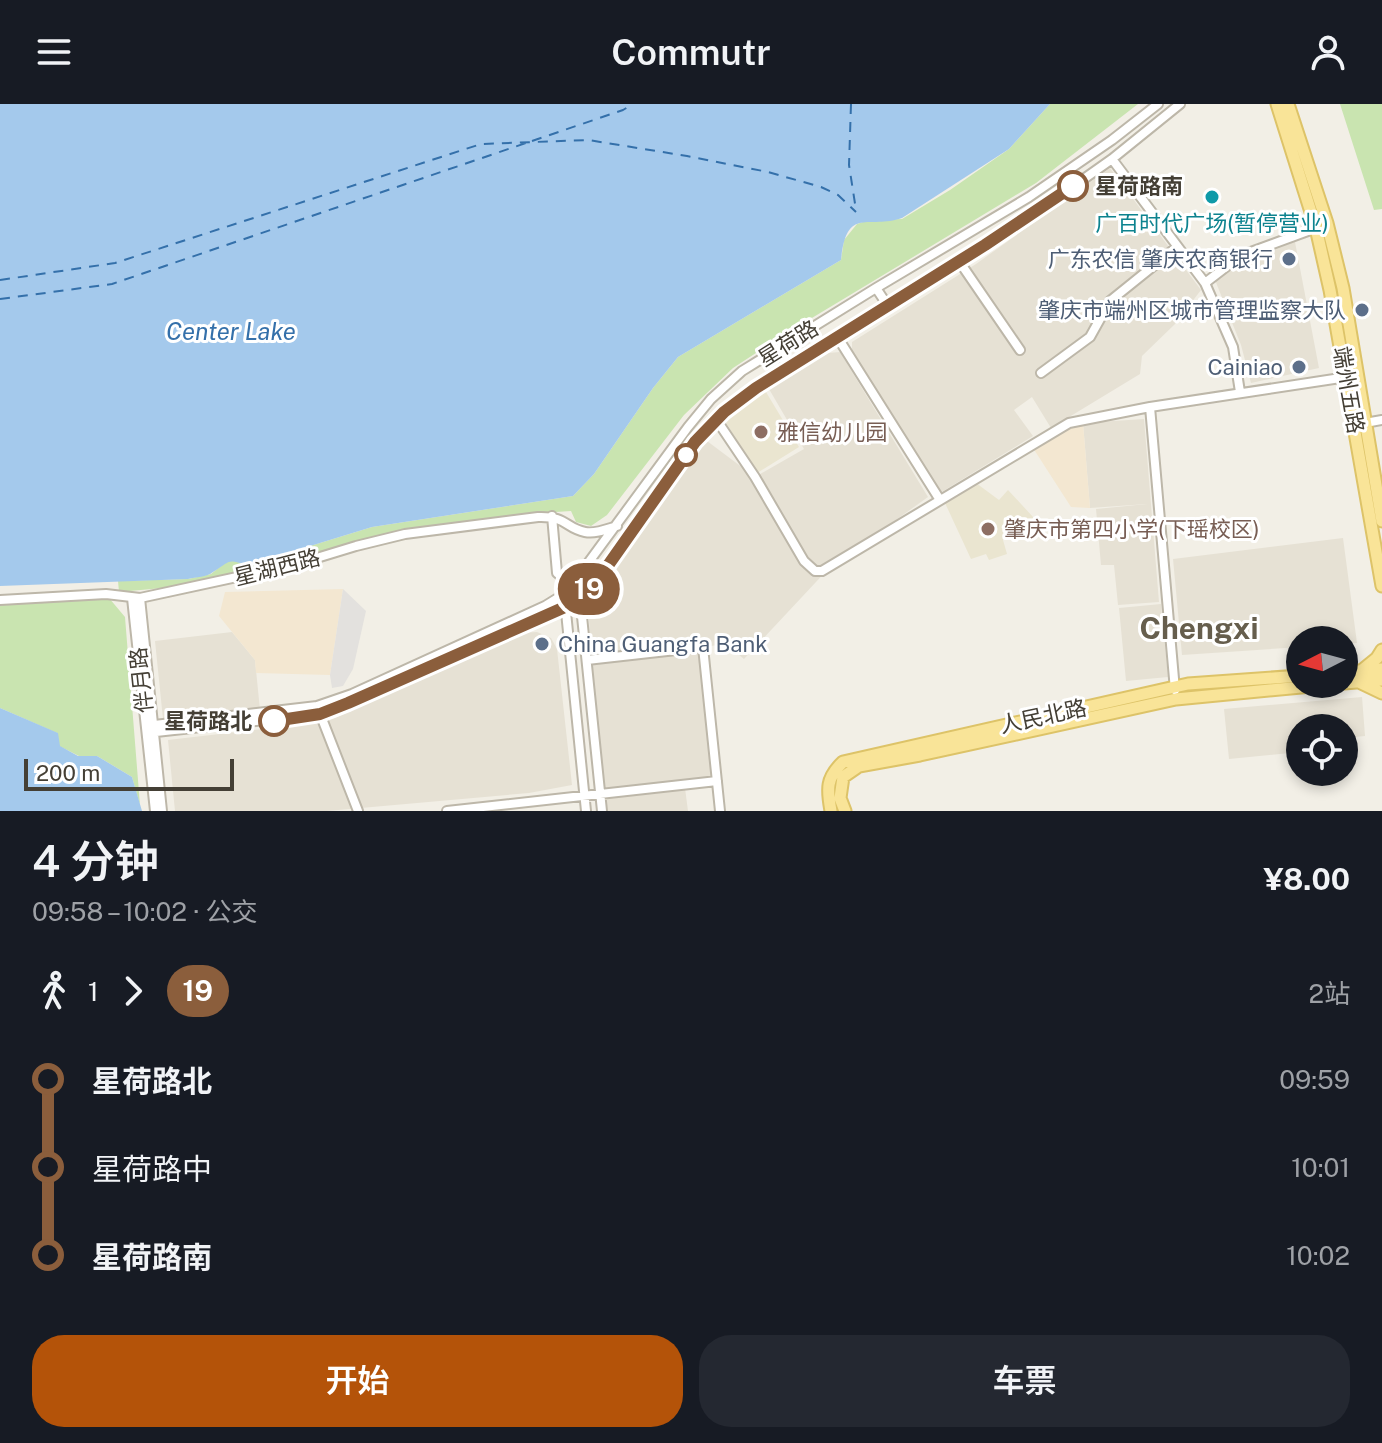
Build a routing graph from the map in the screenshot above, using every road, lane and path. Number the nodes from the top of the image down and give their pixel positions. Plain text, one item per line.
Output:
1 (1158, 104) edge
2 (1190, 104) edge
3 (1278, 105) edge
4 (1176, 106) edge
5 (1112, 159) junction
6 (1316, 228) junction
7 (1177, 247) junction
8 (959, 261) junction
9 (1205, 283) junction
10 (876, 288) junction
11 (888, 306) junction
12 (838, 338) junction
13 (777, 349) junction
14 (1020, 350) dead end
15 (789, 369) junction
16 (1041, 373) dead end
17 (1357, 376) junction
18 (1240, 392) junction
19 (1150, 407) junction
20 (716, 419) junction
21 (1382, 420) edge
22 (1365, 423) junction
23 (940, 500) junction
24 (552, 516) junction
25 (1382, 521) edge
26 (617, 526) junction
27 (596, 555) junction
28 (609, 564) junction
29 (576, 580) junction
30 (1382, 586) edge
31 (566, 593) junction
32 (580, 597) junction
33 (136, 598) junction
34 (0, 600) edge
35 (565, 607) junction
36 (583, 621) junction
37 (567, 624) junction
38 (1382, 650) edge
39 (587, 660) junction
40 (1382, 669) edge
41 (1368, 677) edge
42 (1286, 678) edge
43 (1286, 687) edge
44 (1175, 693) junction
45 (1382, 693) edge
46 (319, 710) junction
47 (150, 729) junction
48 (717, 781) junction
49 (600, 794) junction
50 (584, 796) junction
51 (155, 811) edge
52 (162, 811) edge
53 (358, 811) edge
54 (447, 811) edge
55 (586, 811) edge
56 (602, 811) edge
57 (720, 811) edge
58 (831, 811) edge
59 (845, 811) edge

1 - 10 street, 星荷路
2 - 4 street
3 - 6 main road, 端州五路
3 - 17 main road, 端州五路
4 - 5 street, 星荷路
5 - 7 street
5 - 8 street, 星荷路
6 - 9 street
6 - 17 main road, 端州五路
7 - 9 street
7 - 16 street
8 - 11 street, 星荷路
8 - 14 street
9 - 18 street
10 - 11 street
10 - 13 street, 星荷路
11 - 12 street, 星荷路
12 - 15 street, 星荷路
12 - 23 street
13 - 15 street
13 - 26 street, 星荷路
15 - 20 street, 星荷路
17 - 18 street
17 - 22 main road, 端州五路
17 - 30 main road, 端州五路
18 - 19 street
19 - 23 street
19 - 44 street
20 - 23 street
20 - 28 street, 星荷路
21 - 22 street
22 - 25 main road, 端州五路
24 - 26 street
24 - 29 street
24 - 33 street, 星湖西路
26 - 27 street, 星荷路
27 - 28 street
27 - 29 street, 星荷路
28 - 32 street, 星荷路
29 - 31 street, 星荷路
31 - 35 street
31 - 46 street, 星荷路
32 - 35 street, 星荷路
32 - 36 street
33 - 34 street, 星湖西路
33 - 47 street, 伴月路
35 - 37 street
35 - 46 street, 星荷路
36 - 37 street
36 - 39 street
37 - 50 street
38 - 41 main road
39 - 48 street
39 - 49 street
40 - 41 main road
41 - 45 main road
42 - 44 main road, 人民北路
43 - 44 main road, 人民北路
44 - 58 main road, 人民北路
44 - 59 main road, 人民北路
46 - 47 street, 星荷路
46 - 53 street
47 - 51 street, 伴月路
47 - 52 street, 伴月路
48 - 49 street
48 - 57 street
49 - 50 street
49 - 56 street
50 - 54 street
50 - 55 street

